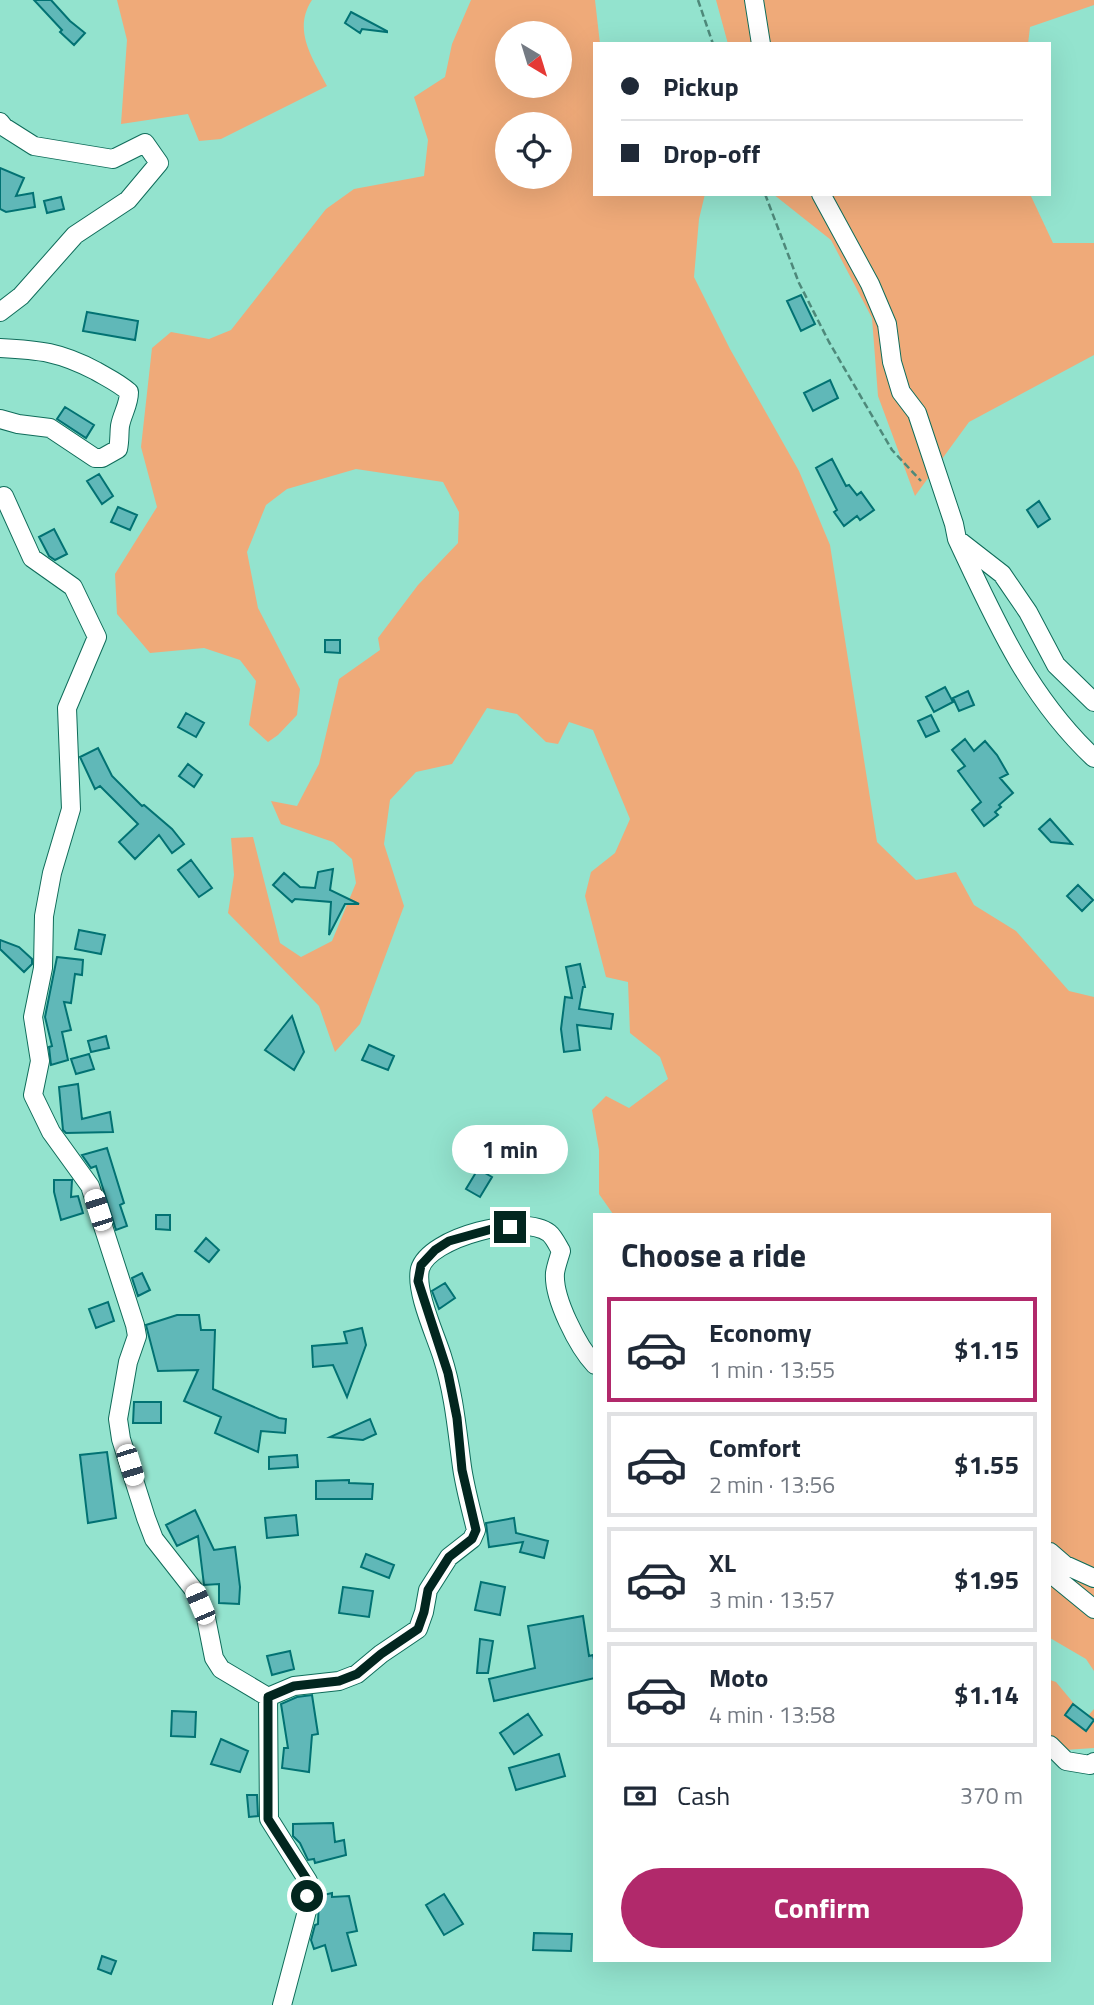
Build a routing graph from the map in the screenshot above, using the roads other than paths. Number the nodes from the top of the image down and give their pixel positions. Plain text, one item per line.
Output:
1 (754, 0) edge
2 (761, 42) edge
3 (0, 122) edge
4 (822, 196) edge
5 (0, 312) edge
6 (0, 348) edge
7 (0, 419) edge
8 (1, 496) edge
9 (957, 539) junction
10 (1094, 702) edge
11 (1094, 758) edge
12 (593, 1363) edge
13 (1051, 1553) edge
14 (1051, 1574) edge
15 (1094, 1577) edge
16 (1094, 1609) edge
17 (268, 1697) junction
18 (1051, 1746) edge
19 (1094, 1762) edge
20 (282, 2005) edge

1 - 2 street
3 - 5 street
4 - 9 street
6 - 7 street
8 - 17 street
9 - 10 street
9 - 11 street
12 - 17 street
13 - 15 street
14 - 16 street
17 - 20 street
18 - 19 street

